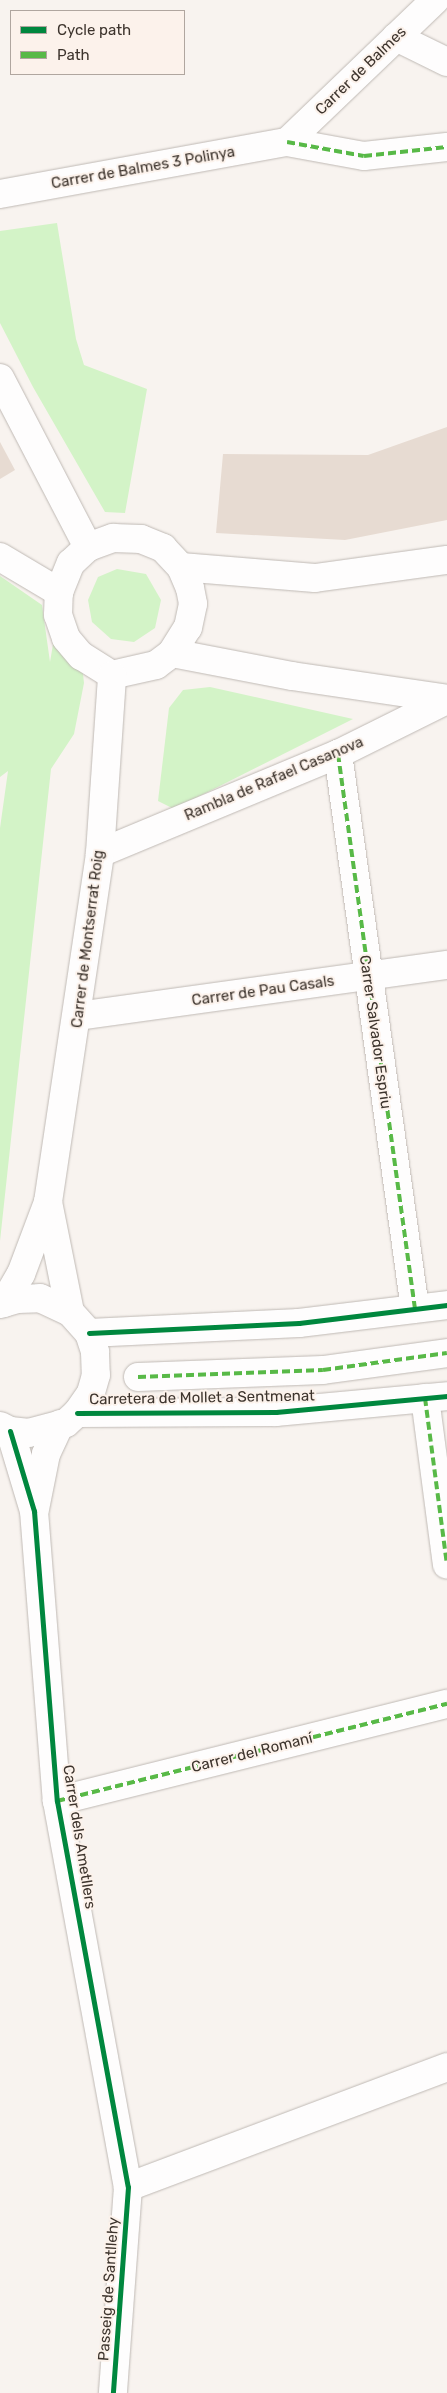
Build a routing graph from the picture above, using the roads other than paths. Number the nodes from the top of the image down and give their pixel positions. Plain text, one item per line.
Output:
1 (434, 0) edge
2 (396, 37) junction
3 (447, 62) edge
4 (286, 142) junction
5 (447, 147) edge
6 (0, 194) edge
7 (0, 378) edge
8 (88, 547) junction
9 (0, 558) edge
10 (447, 560) edge
11 (181, 566) junction
12 (59, 592) junction
13 (172, 653) junction
14 (112, 675) junction
15 (447, 700) edge
16 (338, 754) junction
17 (100, 853) junction
18 (447, 965) edge
19 (367, 976) junction
20 (78, 1016) junction
21 (48, 1202) junction
22 (6, 1291) edge
23 (447, 1305) edge
24 (415, 1309) junction
25 (70, 1312) junction
26 (88, 1332) junction
27 (447, 1353) edge
28 (138, 1377) dead end
29 (436, 1397) edge
30 (69, 1419) junction
31 (5, 1429) edge
32 (34, 1511) junction
33 (447, 1565) edge
34 (447, 1704) edge
35 (57, 1801) junction
36 (447, 2067) edge
37 (128, 2187) junction
38 (113, 2393) edge

1 - 2 street, Carrer de Balmes
2 - 3 street
2 - 4 street, Carrer de Balmes
4 - 5 street
4 - 6 street, Carrer de Balmes 3 Polinya
7 - 8 street
8 - 11 street
8 - 12 street
9 - 12 street
10 - 11 street
11 - 13 street
12 - 14 street
13 - 14 street
13 - 15 street, Rambla de Rafael Casanova
14 - 17 street, Carrer de Montserrat Roig
15 - 16 street, Rambla de Rafael Casanova
16 - 17 street, Rambla de Rafael Casanova
16 - 19 street, Carrer Salvador Espriu
17 - 20 street, Carrer de Montserrat Roig
18 - 19 street, Carrer de Pau Casals
19 - 20 street, Carrer de Pau Casals
19 - 24 street, Carrer Salvador Espriu
20 - 21 street, Carrer de Montserrat Roig
21 - 22 street, Carrer de Montserrat Roig
21 - 25 street, Carrer de Montserrat Roig
22 - 25 street
23 - 24 street
24 - 26 street
25 - 26 street
26 - 30 street, Carrer dels Ametllers
27 - 28 street
29 - 30 street, Carretera de Mollet a Sentmenat
29 - 33 street
30 - 31 street, Carretera de Mollet a Sentmenat
30 - 32 street, Carrer dels Ametllers
31 - 32 street, Carrer dels Ametllers
32 - 35 street, Carrer dels Ametllers
34 - 35 street, Carrer del Romaní
35 - 37 street, Carrer dels Ametllers
36 - 37 street
37 - 38 street, Passeig de Santllehy

